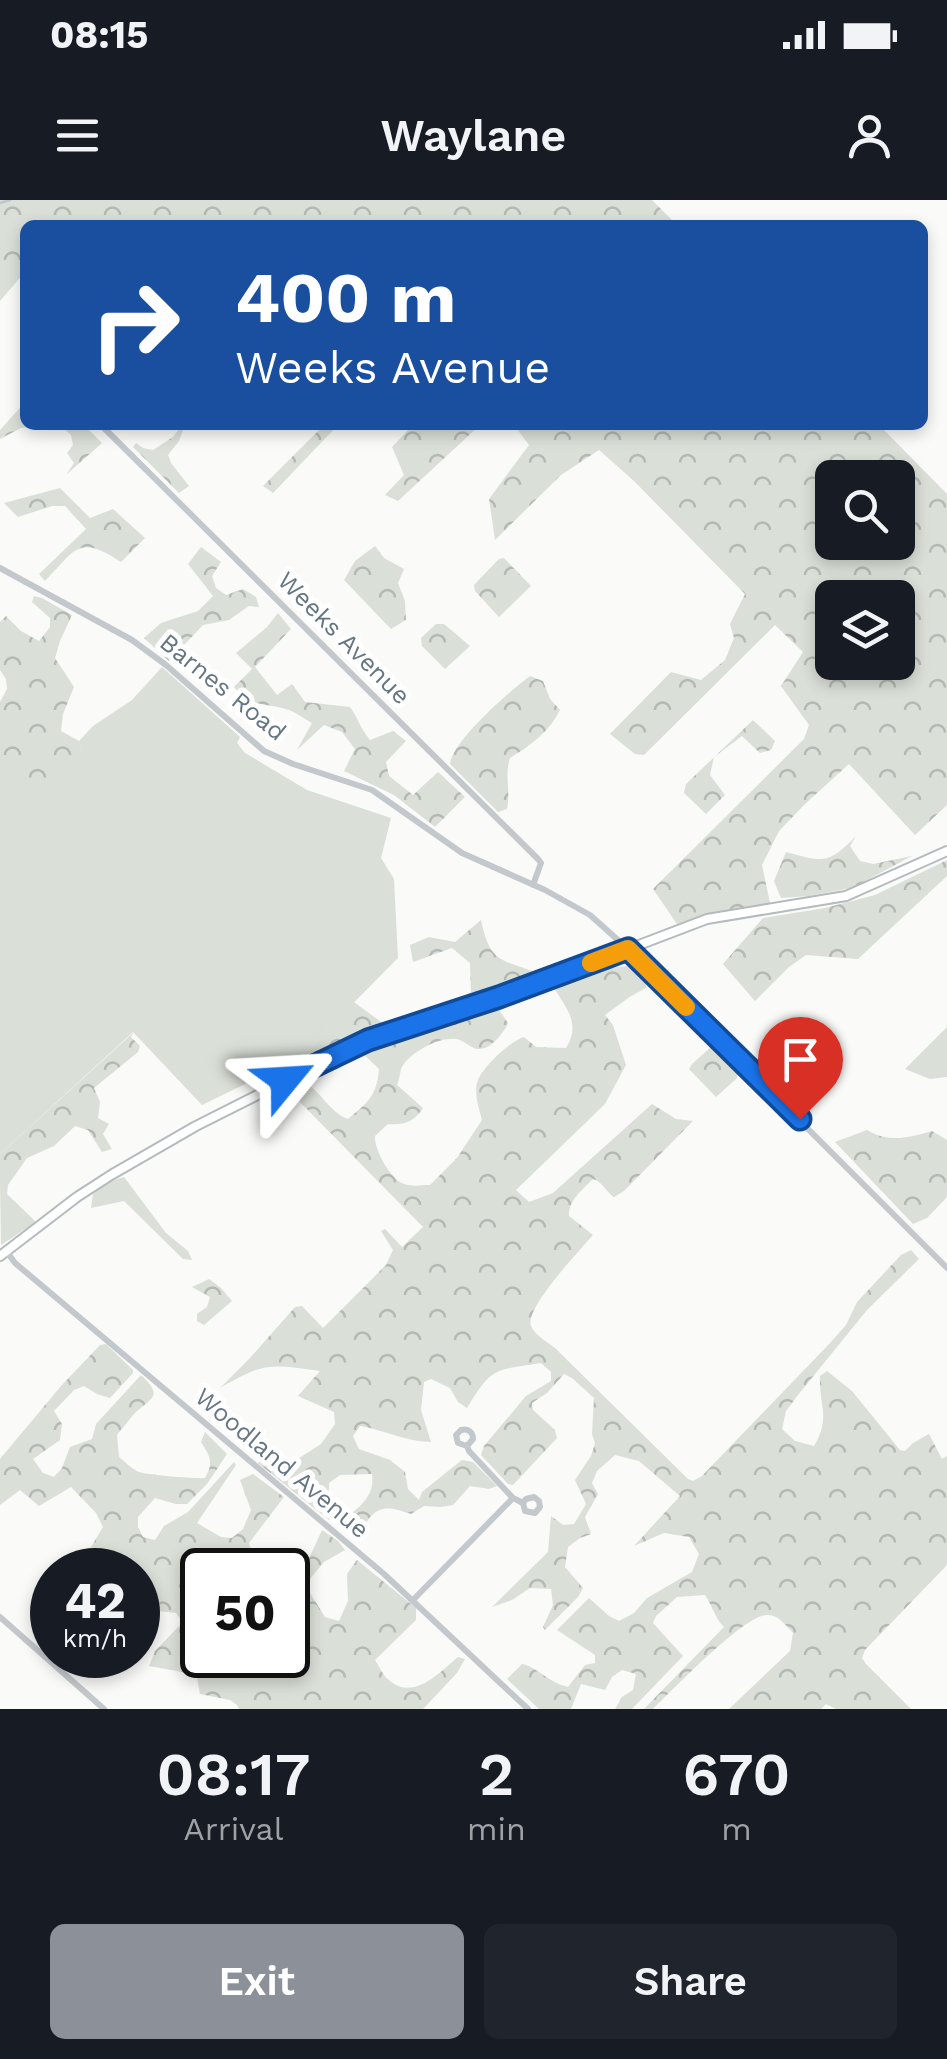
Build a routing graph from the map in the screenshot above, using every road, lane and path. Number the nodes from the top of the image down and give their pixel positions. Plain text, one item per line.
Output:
1 (107, 430) edge
2 (0, 568) edge
3 (947, 851) edge
4 (533, 885) junction
5 (628, 949) junction
6 (3, 1254) edge
7 (947, 1268) edge
8 (467, 1446) dead end
9 (514, 1498) junction
10 (523, 1503) dead end
11 (413, 1600) junction
12 (0, 1617) edge
13 (104, 1709) edge
14 (528, 1709) edge

1 - 4 street, Weeks Avenue
2 - 4 street, Barnes Road
3 - 5 main road
4 - 5 street, Barnes Road
5 - 6 main road
5 - 7 street
6 - 11 street, Woodland Avenue
8 - 9 street
9 - 10 street
9 - 11 street
11 - 14 street, Woodland Avenue
12 - 13 street

